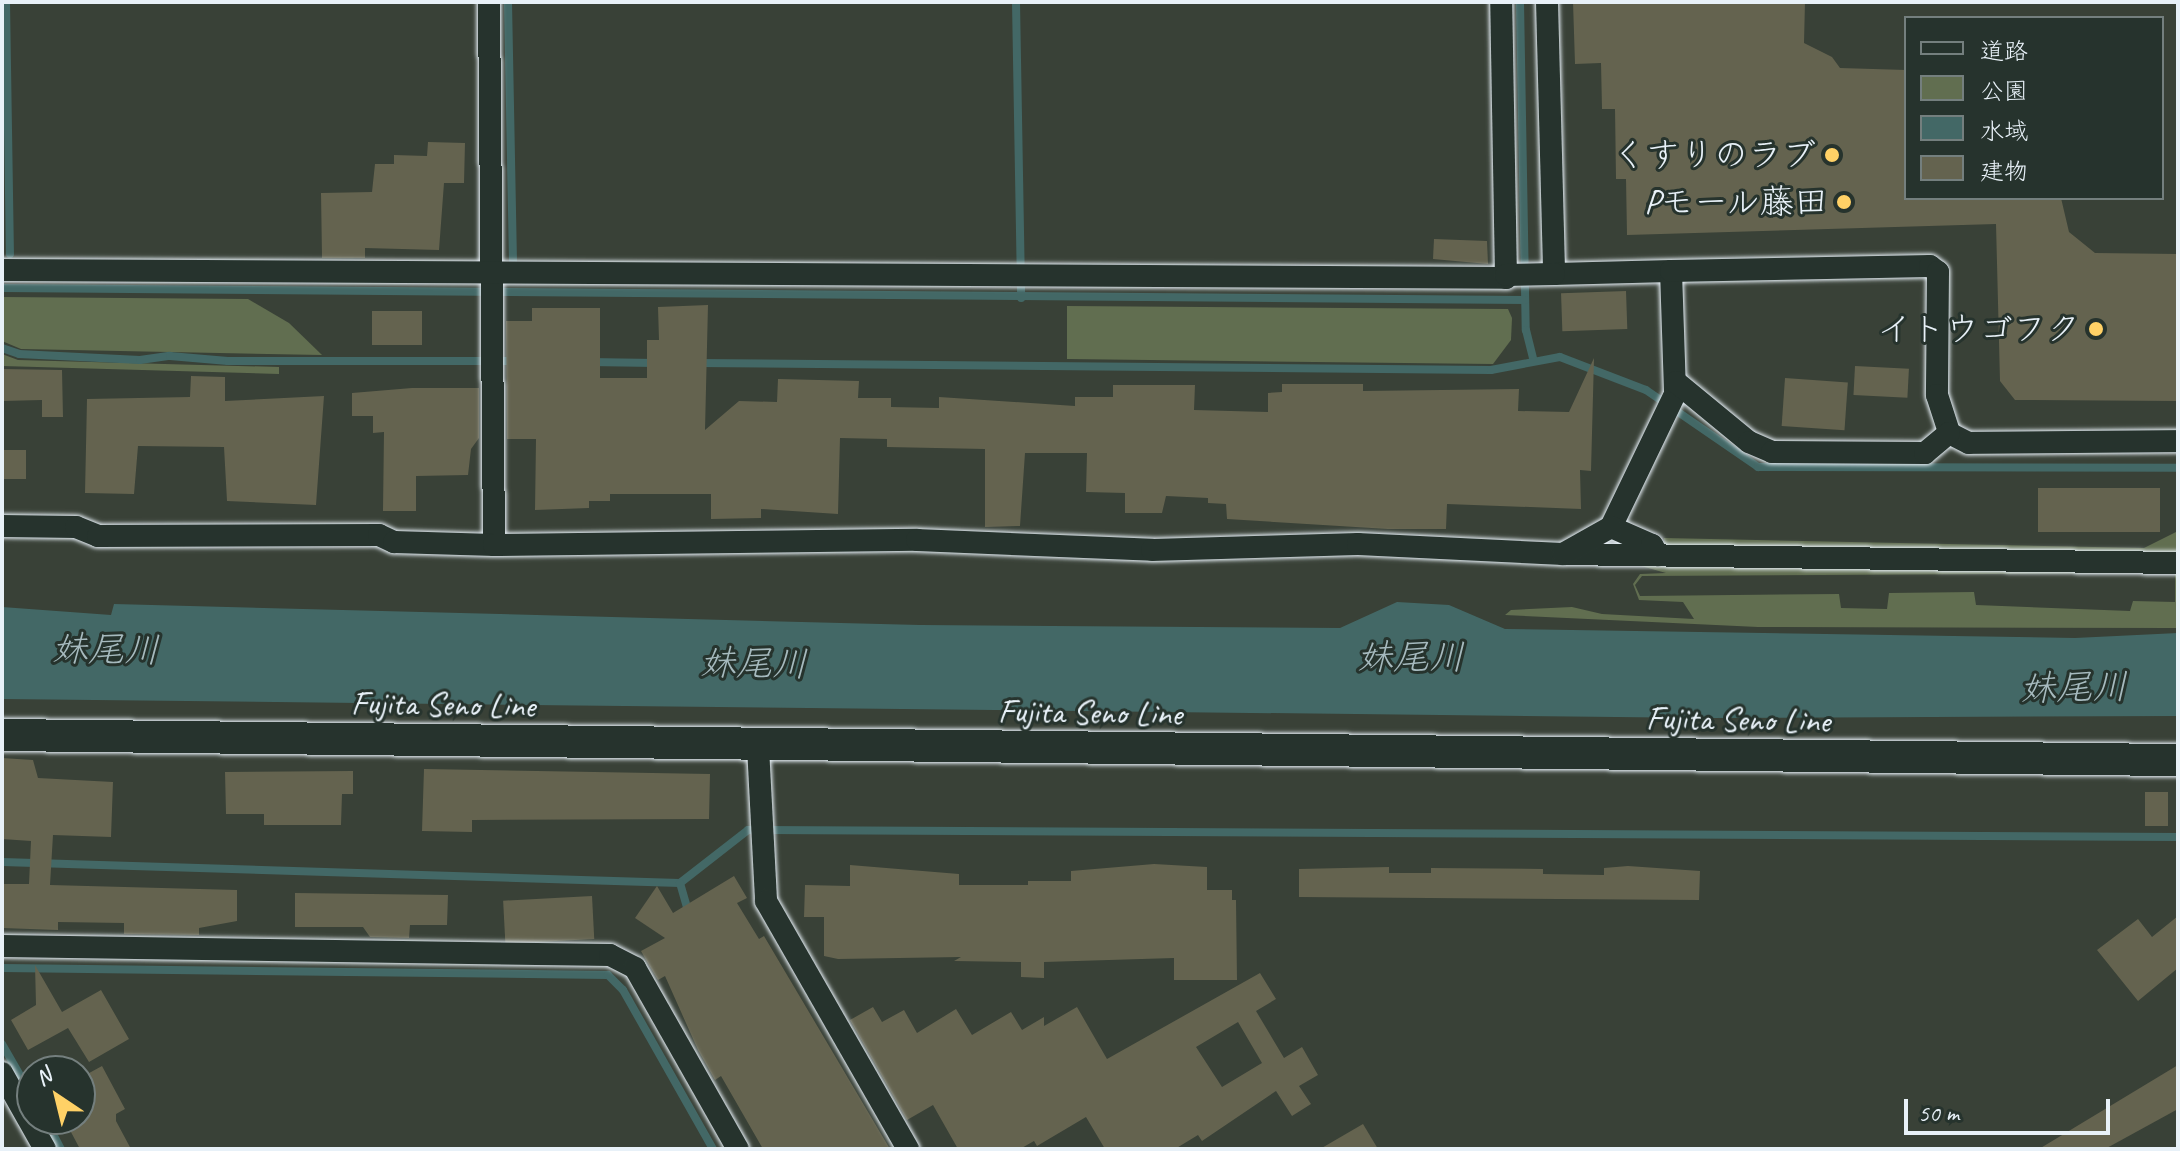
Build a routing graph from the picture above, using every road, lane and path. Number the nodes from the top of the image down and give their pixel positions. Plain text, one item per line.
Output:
1 (489, 2) edge
2 (1501, 2) edge
3 (1547, 2) edge
4 (2, 270) edge
5 (1671, 271) junction
6 (1528, 275) junction
7 (501, 279) junction
8 (1675, 388) junction
9 (1949, 433) junction
10 (2178, 441) edge
11 (2, 526) edge
12 (1611, 527) junction
13 (494, 545) junction
14 (1563, 554) junction
15 (1658, 555) junction
16 (2178, 563) edge
17 (2, 735) edge
18 (758, 747) junction
19 (2178, 760) edge
20 (2, 946) edge
21 (2, 1073) edge
22 (9, 1098) edge
23 (45, 1149) edge
24 (738, 1149) edge
25 (908, 1149) edge

1 - 7 street
2 - 6 street
3 - 6 street
4 - 7 street
5 - 6 street
5 - 8 street
5 - 9 street
6 - 7 street
7 - 13 street
8 - 9 street
8 - 12 street
9 - 10 street
11 - 13 street
12 - 14 street
12 - 15 street
13 - 14 street
14 - 15 street
15 - 16 street
17 - 18 main road, Fujita Seno Line
18 - 19 main road, Fujita Seno Line
18 - 25 street
20 - 24 street
21 - 22 street
22 - 23 street

